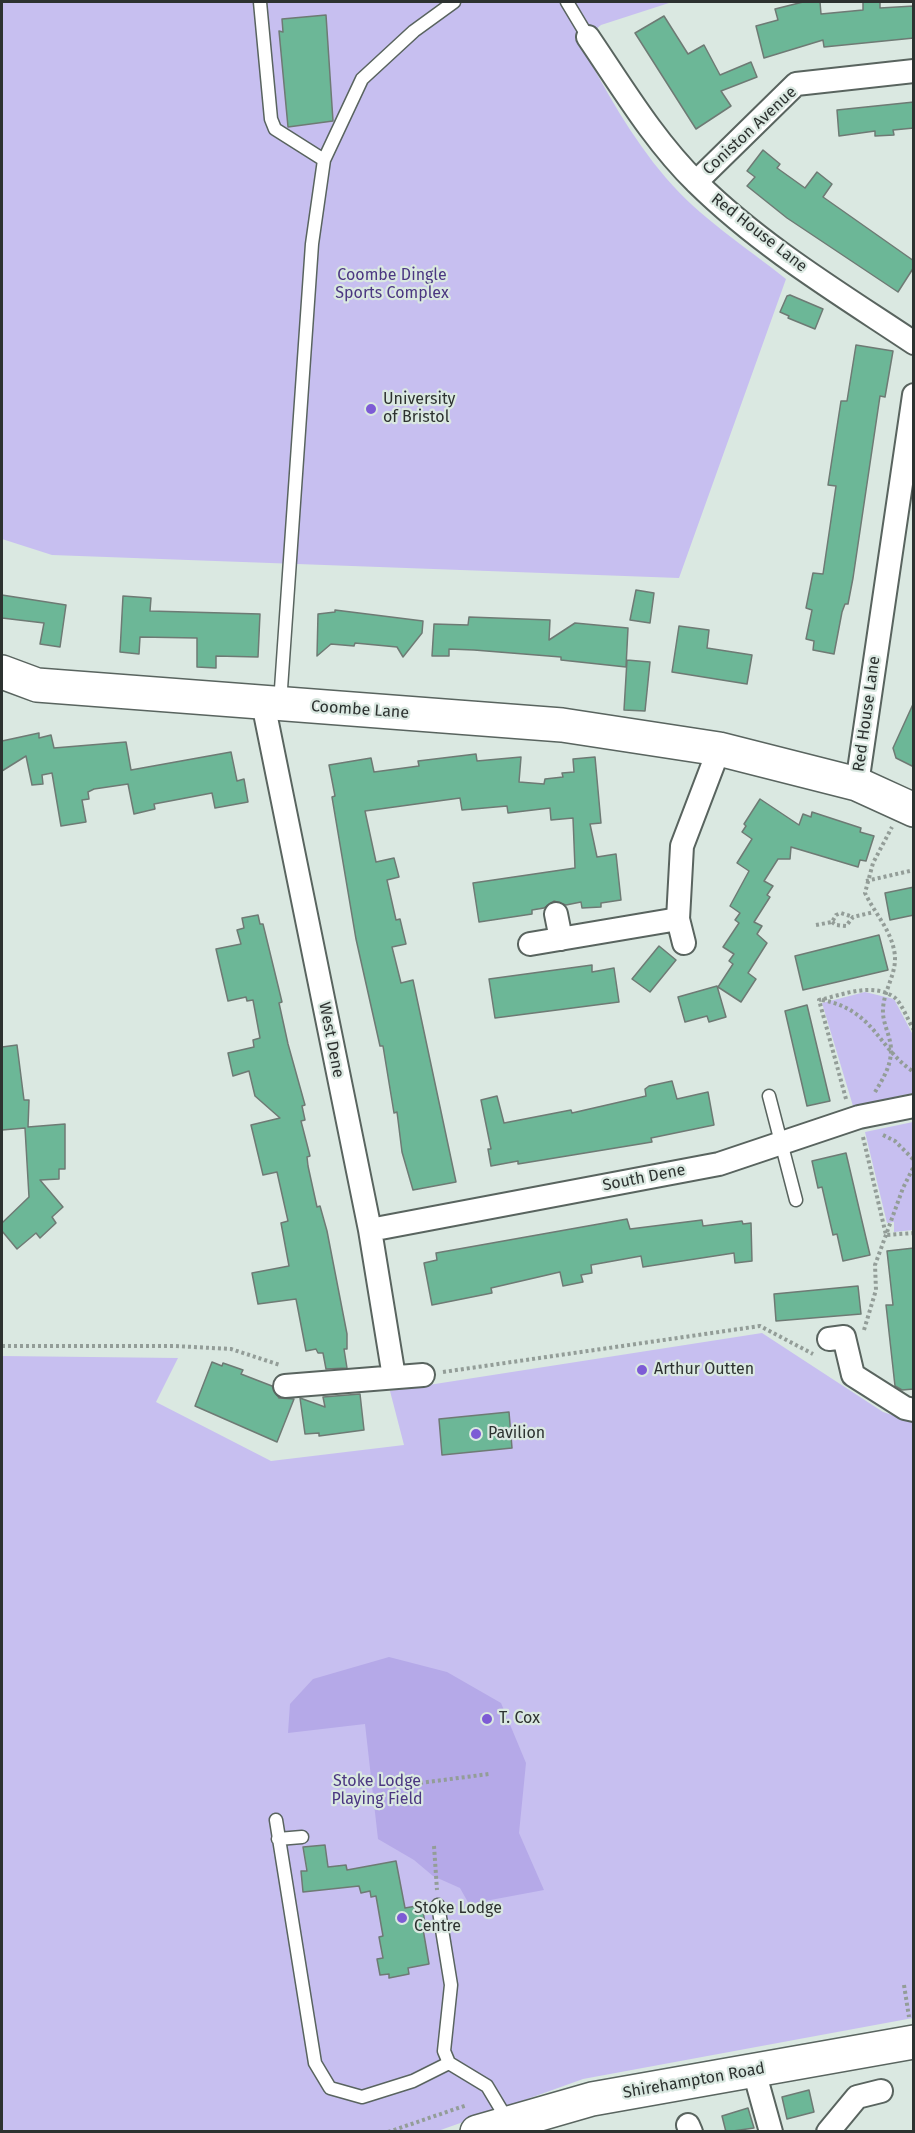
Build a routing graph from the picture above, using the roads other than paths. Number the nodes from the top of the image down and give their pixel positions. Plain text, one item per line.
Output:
1 (260, 2) edge
2 (454, 2) edge
3 (567, 2) edge
4 (588, 37) joint
5 (914, 71) edge
6 (324, 160) junction
7 (696, 182) junction
8 (914, 343) edge
9 (914, 395) edge
10 (2, 672) edge
11 (272, 703) junction
12 (719, 749) junction
13 (857, 784) junction
14 (908, 808) edge
15 (556, 914) dead end
16 (678, 920) junction
17 (561, 939) junction
18 (684, 943) dead end
19 (530, 944) dead end
20 (770, 1096) dead end
21 (914, 1106) edge
22 (782, 1145) junction
23 (796, 1200) dead end
24 (370, 1230) junction
25 (829, 1339) dead end
26 (423, 1375) road end
27 (285, 1376) road end
28 (394, 1377) junction
29 (914, 1410) edge
30 (276, 1820) dead end
31 (302, 1837) dead end
32 (278, 1839) junction
33 (438, 1905) road end
34 (912, 2031) edge
35 (449, 2063) junction
36 (754, 2071) junction
37 (881, 2091) dead end
38 (501, 2109) junction
39 (477, 2132) edge
40 (771, 2132) edge
41 (828, 2132) edge

1 - 6 lane
2 - 6 lane
3 - 4 lane
4 - 7 street, Red House Lane
5 - 7 street, Coniston Avenue
6 - 11 lane
7 - 8 street, Red House Lane
9 - 13 street, Red House Lane
10 - 11 street, Coombe Lane
11 - 12 street, Coombe Lane
11 - 24 street, West Dene
12 - 13 street, Coombe Lane
12 - 16 street
13 - 14 street, Coombe Lane
15 - 17 street
16 - 17 street
16 - 18 street
17 - 19 street
20 - 22 lane
21 - 22 street, South Dene
22 - 23 lane
22 - 24 street, South Dene
24 - 28 street, West Dene
25 - 29 street
26 - 28 street
27 - 28 street
30 - 32 lane
31 - 32 lane
32 - 35 lane
33 - 35 lane
34 - 36 street, Shirehampton Road
35 - 38 lane
36 - 38 street, Shirehampton Road
36 - 40 street
37 - 41 street
38 - 39 street, Shirehampton Road

